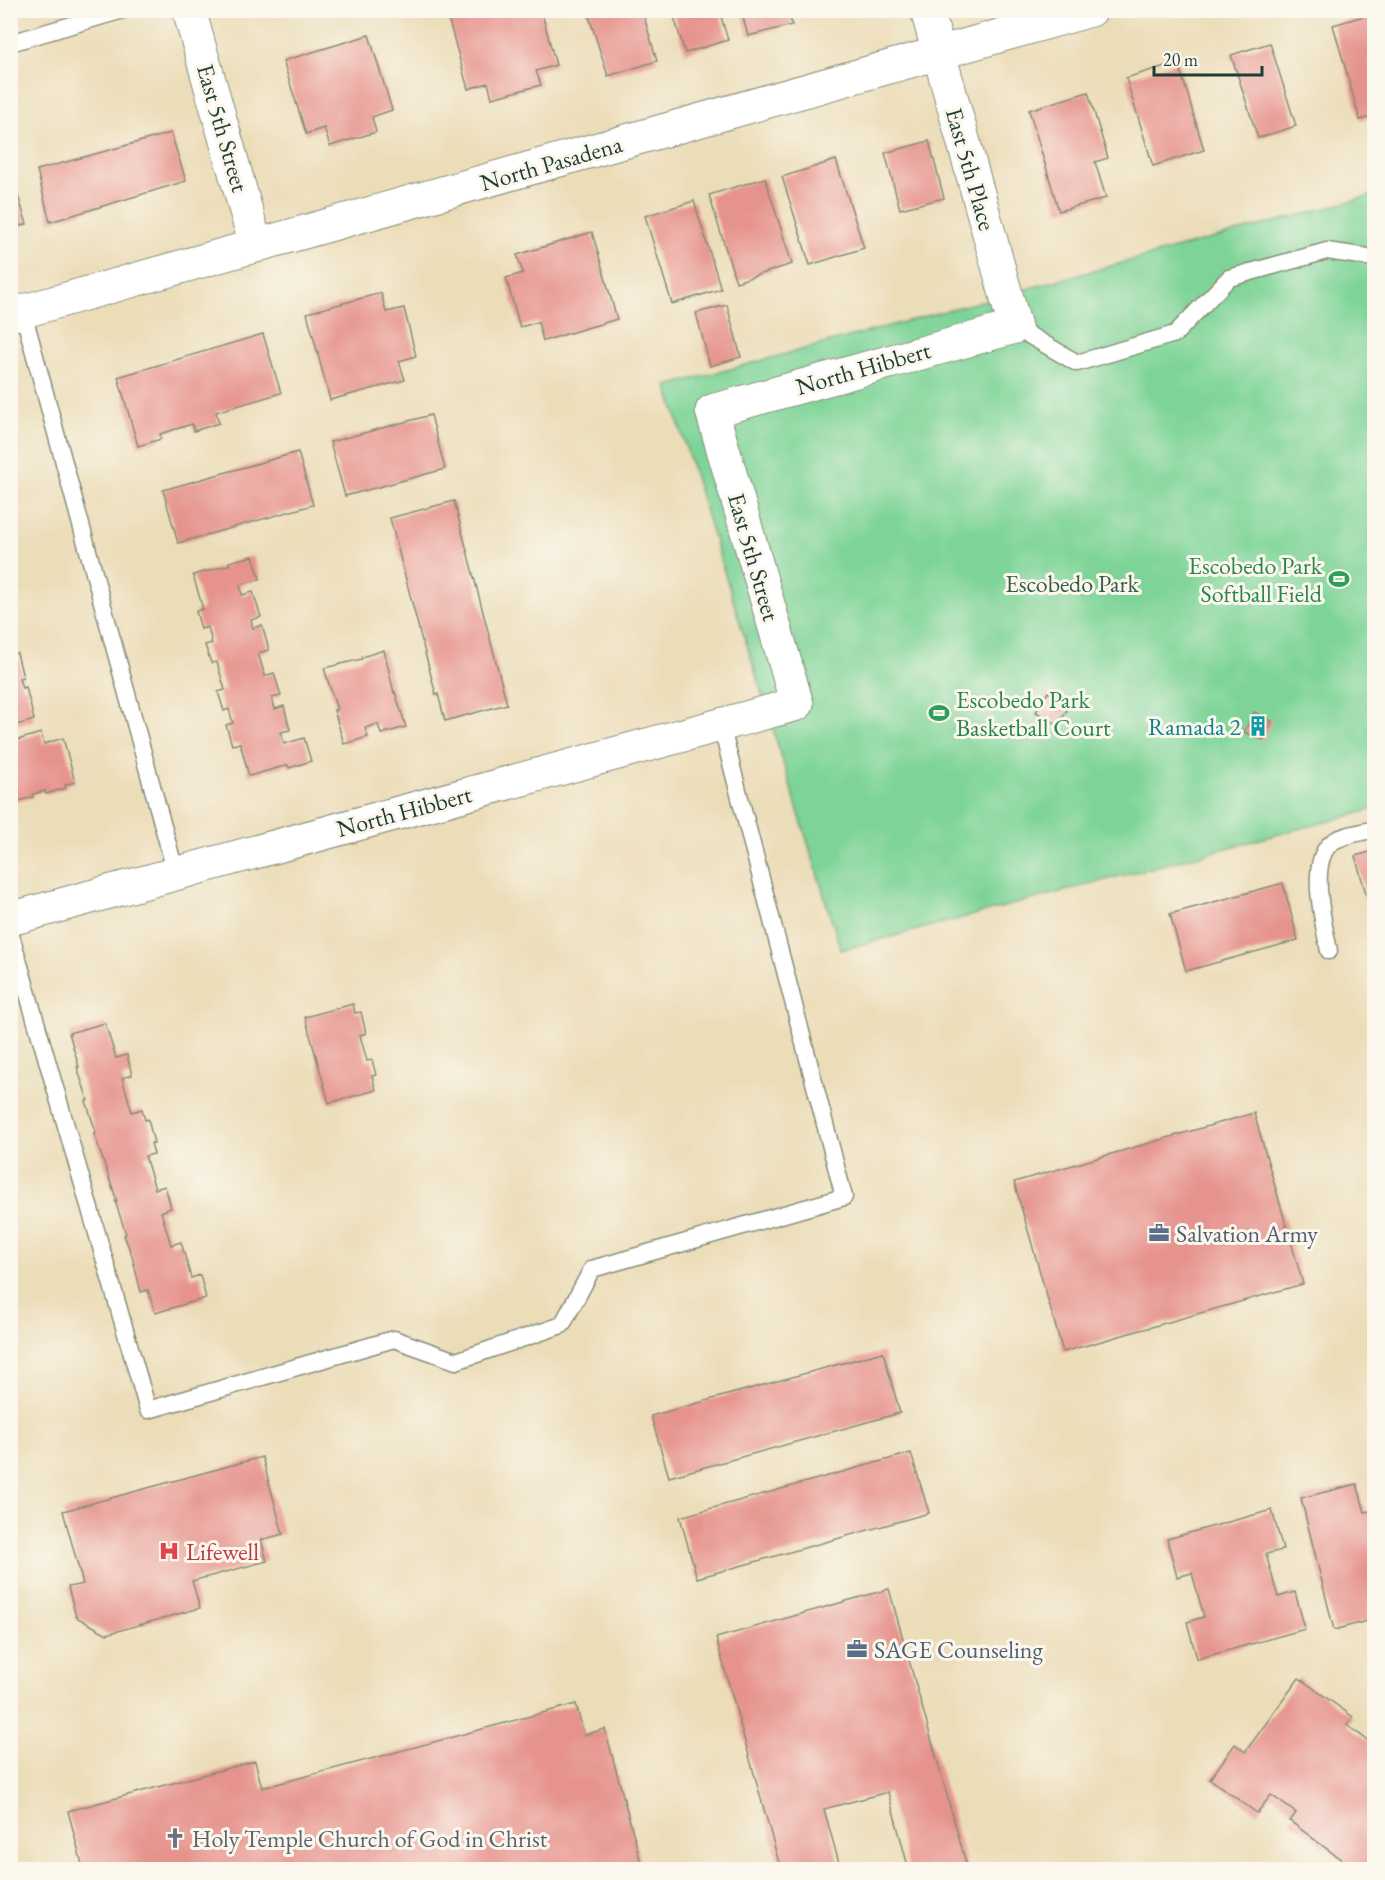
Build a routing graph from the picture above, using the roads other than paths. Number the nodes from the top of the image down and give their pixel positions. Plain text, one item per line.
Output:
1 (123, 10) edge
2 (189, 10) edge
3 (927, 10) edge
4 (1091, 10) edge
5 (10, 43) edge
6 (938, 53) junction
7 (256, 246) junction
8 (1374, 258) edge
9 (16, 313) edge
10 (1015, 327) junction
11 (712, 411) joint
12 (797, 704) joint
13 (721, 725) junction
14 (1374, 830) edge
15 (176, 874) junction
16 (10, 919) edge
17 (10, 932) edge
18 (1329, 951) dead end

1 - 5 lane
2 - 7 street, East 5th Street
3 - 6 street, East 5th Place
4 - 6 street, North Pasadena
6 - 7 street, North Pasadena
6 - 10 street, East 5th Place
7 - 9 street, North Pasadena
8 - 10 lane
9 - 15 lane
10 - 11 street, North Hibbert
11 - 12 street, East 5th Street
12 - 13 street, North Hibbert
13 - 15 street, North Hibbert
13 - 17 lane
14 - 18 lane
15 - 16 street, North Hibbert

